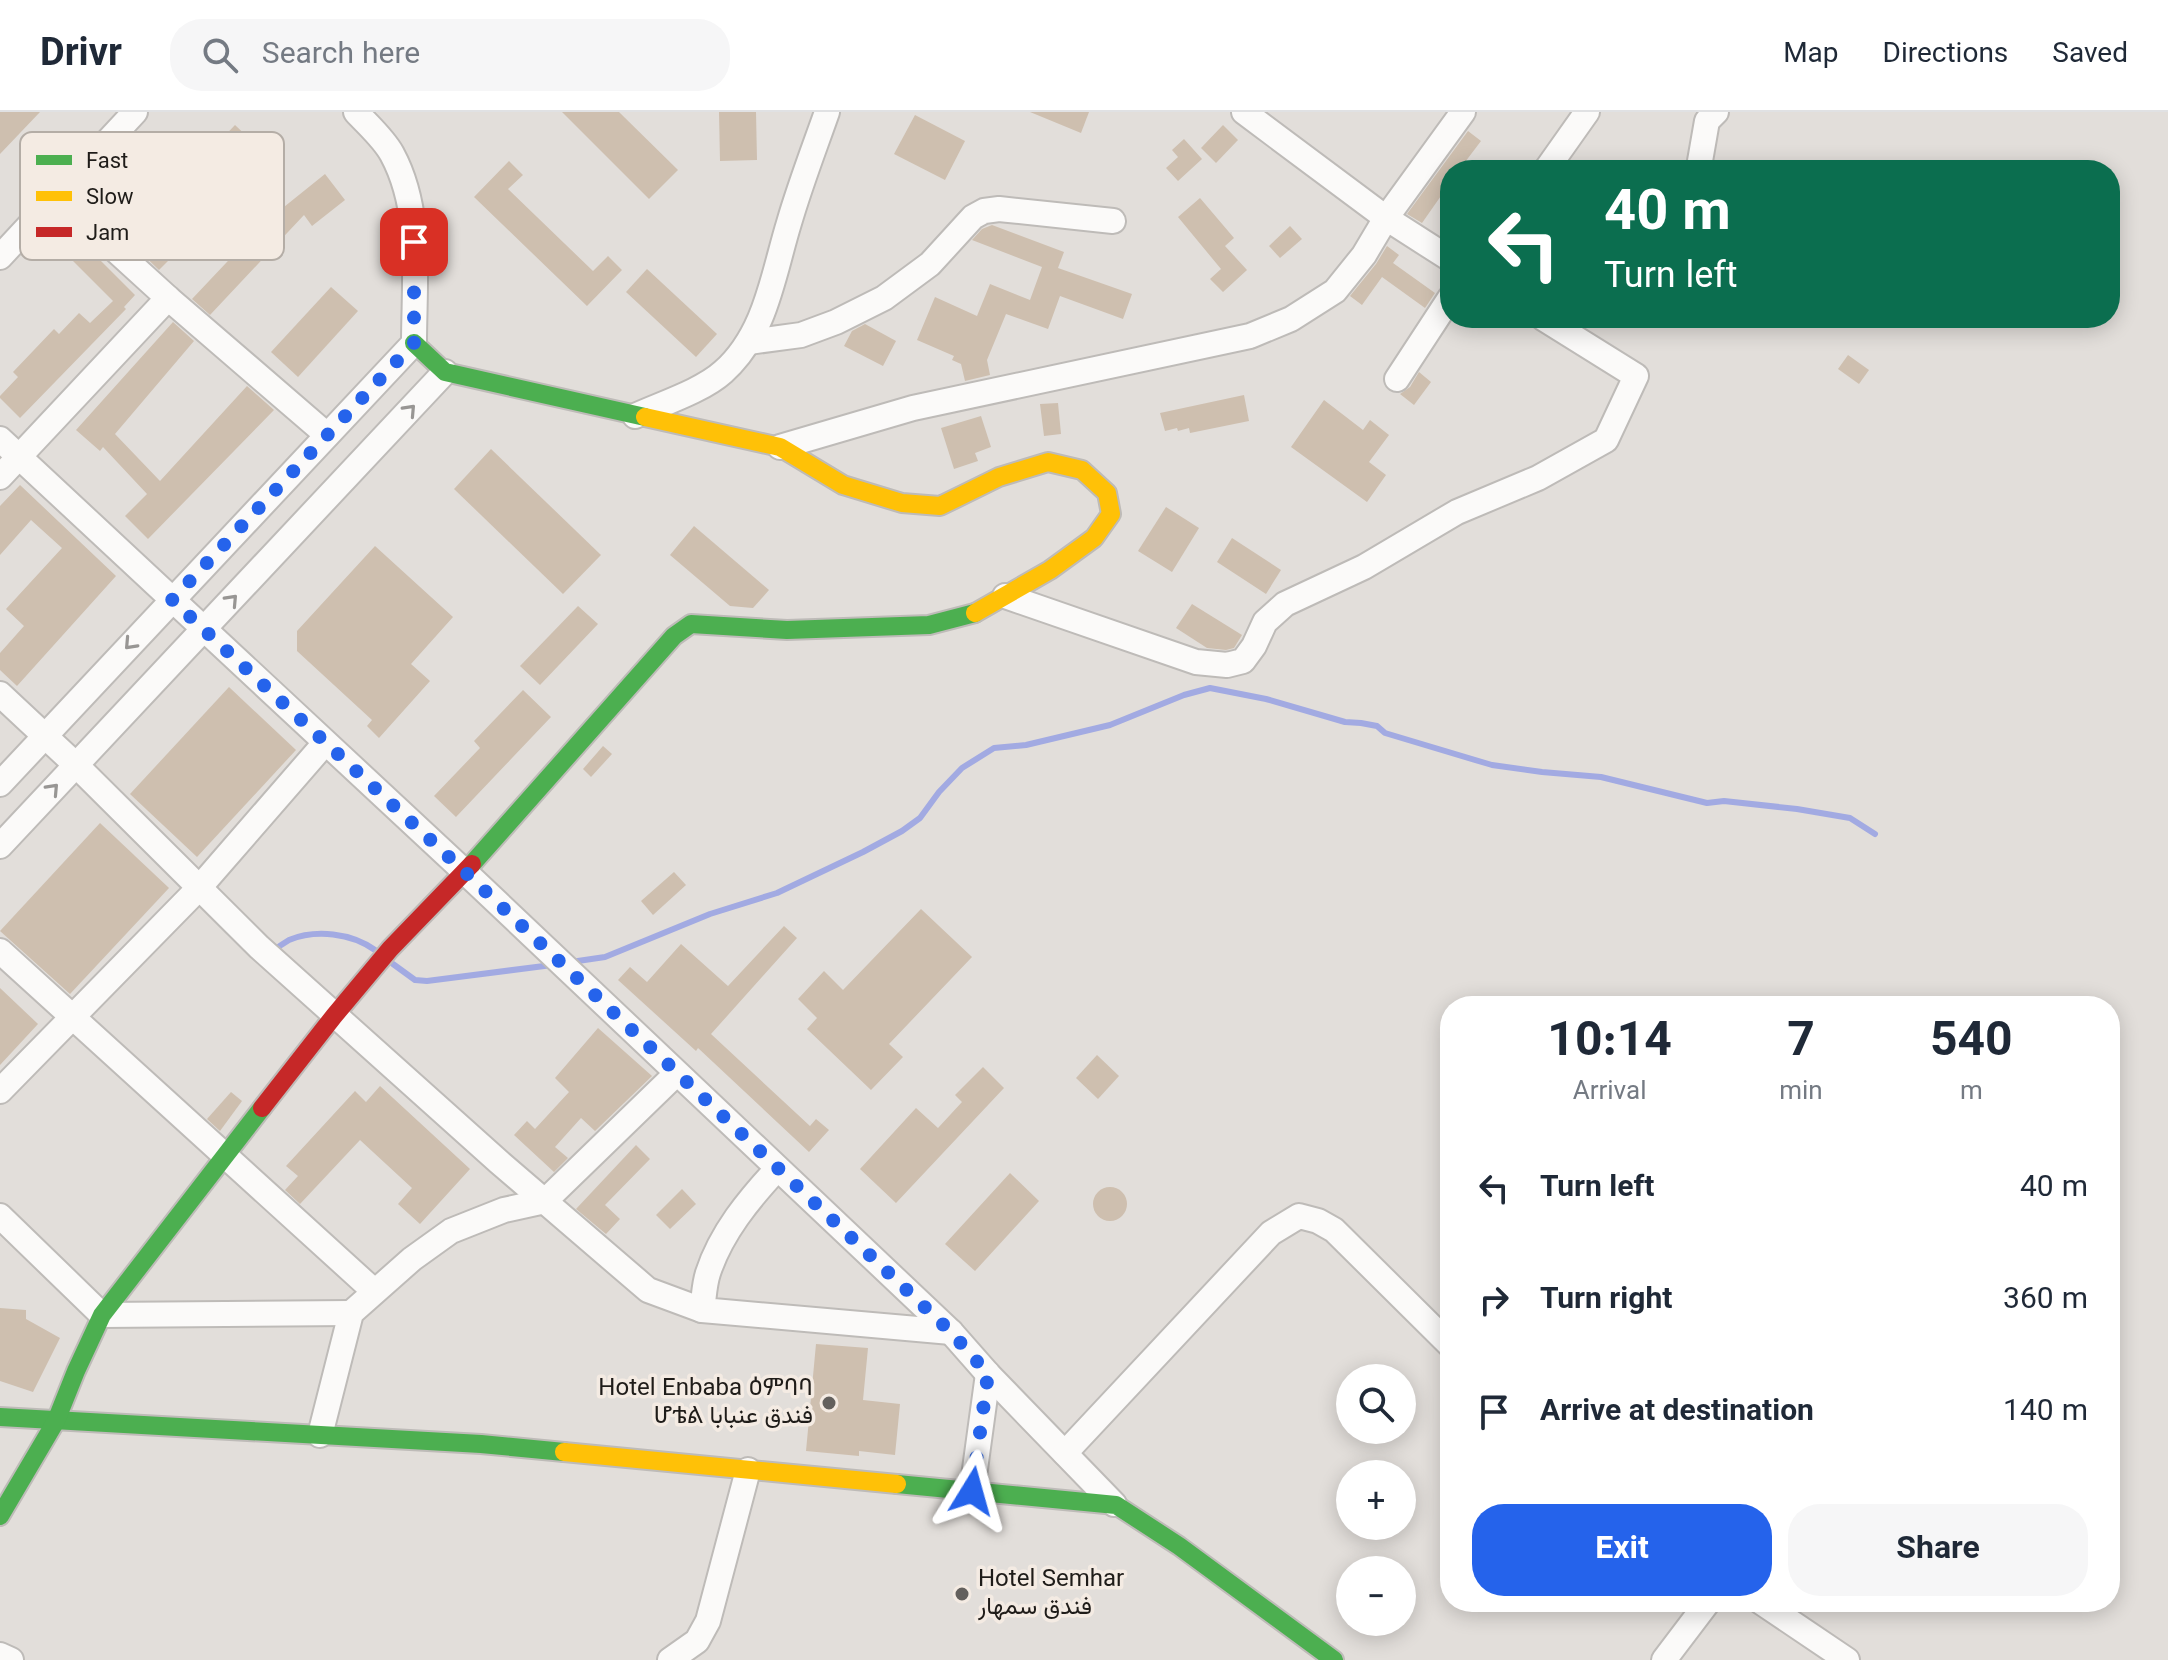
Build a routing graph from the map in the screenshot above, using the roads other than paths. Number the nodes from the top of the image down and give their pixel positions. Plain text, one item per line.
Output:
1 (135, 112) edge
2 (356, 112) edge
3 (827, 112) edge
4 (1244, 112) edge
5 (1463, 112) edge
6 (1587, 112) edge
7 (1710, 115) edge
8 (117, 132) edge
9 (1553, 160) edge
10 (1700, 160) edge
11 (1386, 218) junction
12 (1113, 221) dead end
13 (20, 236) edge
14 (1440, 253) edge
15 (0, 257) edge
16 (126, 260) edge
17 (168, 298) junction
18 (1440, 313) edge
19 (1559, 328) edge
20 (749, 342) junction
21 (414, 343) junction
22 (445, 372) junction
23 (1397, 379) dead end
24 (635, 416) junction
25 (327, 435) junction
26 (0, 439) edge
27 (780, 447) junction
28 (19, 457) junction
29 (0, 477) edge
30 (1005, 596) junction
31 (172, 600) junction
32 (204, 630) junction
33 (0, 694) edge
34 (45, 735) junction
35 (325, 743) junction
36 (76, 765) junction
37 (0, 784) edge
38 (0, 846) edge
39 (465, 872) junction
40 (199, 888) junction
41 (0, 951) edge
42 (334, 1016) junction
43 (71, 1017) junction
44 (676, 1074) junction
45 (0, 1091) edge
46 (225, 1158) junction
47 (777, 1169) junction
48 (545, 1201) junction
49 (0, 1216) edge
50 (374, 1291) junction
51 (702, 1310) junction
52 (351, 1313) junction
53 (102, 1315) junction
54 (951, 1332) junction
55 (1440, 1335) edge
56 (988, 1374) junction
57 (0, 1417) edge
58 (56, 1421) junction
59 (320, 1435) junction
60 (1065, 1453) junction
61 (748, 1470) junction
62 (972, 1491) junction
63 (1116, 1505) junction
64 (0, 1516) edge
65 (1701, 1612) edge
66 (1776, 1612) edge
67 (0, 1655) edge
68 (1667, 1659) edge
69 (11, 1660) edge
70 (670, 1660) edge
71 (1334, 1660) edge
72 (1847, 1660) edge

1 - 8 street
2 - 21 street
3 - 20 street
4 - 11 street
5 - 11 street
6 - 9 street
7 - 10 street
11 - 14 street
11 - 27 street
12 - 20 street
13 - 15 street
16 - 17 street
17 - 25 street
17 - 28 street
18 - 23 street
19 - 30 street
20 - 24 street
21 - 22 main road
21 - 25 street
22 - 24 main road
32 -> 22 street
24 - 27 main road
25 - 31 street
26 - 28 street
27 - 30 main road
28 - 29 street
28 - 31 street
30 - 39 main road
31 - 32 street
31 -> 34 street
32 - 35 street
32 - 36 street
33 - 34 street
34 - 36 street
34 - 37 street
35 - 39 street
35 - 40 street
38 -> 36 street
36 - 40 street
39 - 42 main road
39 - 44 street
40 - 42 street
40 - 43 street
41 - 43 street
42 - 46 main road
42 - 48 street
43 - 45 street
43 - 46 street
44 - 47 street
44 - 48 street
46 - 50 street
46 - 53 main road
47 - 51 street
47 - 54 street
48 - 50 street
48 - 51 street
49 - 53 street
50 - 52 street
51 - 54 street
52 - 53 street
52 - 59 street
53 - 58 main road
54 - 56 street
55 - 60 street
56 - 60 street
56 - 62 street
57 - 58 main road
58 - 59 main road
58 - 64 main road
59 - 61 main road
60 - 63 street
61 - 62 main road
61 - 70 street
62 - 63 main road
63 - 71 main road
65 - 68 street
66 - 72 street
67 - 69 street

